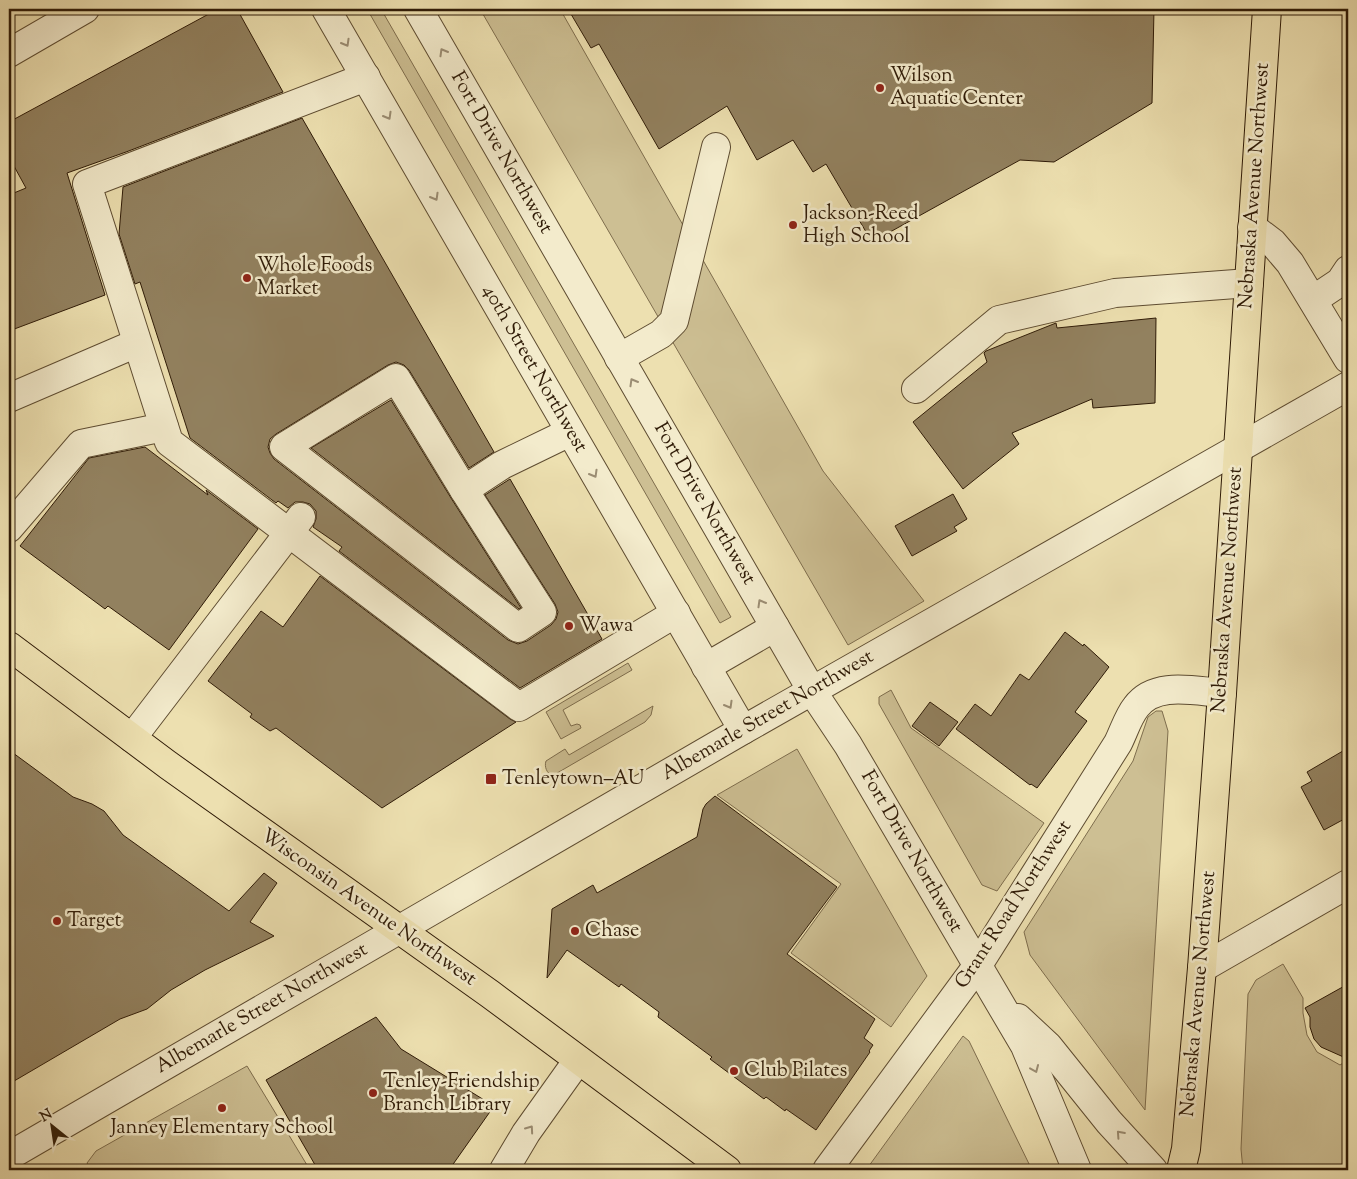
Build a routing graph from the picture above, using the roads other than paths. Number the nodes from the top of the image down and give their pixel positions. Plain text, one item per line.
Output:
1 (85, 9) edge
2 (326, 9) edge
3 (418, 9) edge
4 (1267, 9) edge
5 (9, 53) edge
6 (366, 77) junction
7 (716, 147) dead end
8 (1252, 227) junction
9 (1348, 270) edge
10 (1249, 284) junction
11 (1313, 300) junction
12 (137, 343) junction
13 (619, 358) junction
14 (1348, 359) edge
15 (1348, 386) edge
16 (916, 390) dead end
17 (9, 398) edge
18 (164, 427) junction
19 (570, 432) junction
20 (1238, 448) junction
21 (464, 490) junction
22 (295, 525) junction
23 (9, 528) edge
24 (676, 613) junction
25 (775, 627) junction
26 (9, 646) edge
27 (706, 667) junction
28 (812, 691) junction
29 (1222, 693) junction
30 (743, 730) junction
31 (132, 738) junction
32 (1348, 884) edge
33 (399, 930) junction
34 (978, 965) junction
35 (1202, 968) junction
36 (995, 995) junction
37 (578, 1060) junction
38 (9, 1156) edge
39 (504, 1170) edge
40 (727, 1170) edge
41 (827, 1170) edge
42 (1077, 1170) edge
43 (1153, 1170) edge
44 (1181, 1170) edge

1 - 5 street
2 -> 6 street, 40th Street Northwest
13 -> 3 street, Fort Drive Northwest
4 - 8 main road, Nebraska Avenue Northwest
6 - 12 street
6 -> 19 street, 40th Street Northwest
7 - 13 street
8 - 10 main road, Nebraska Avenue Northwest
8 - 11 street
9 - 11 street
10 - 16 street
10 - 20 main road, Nebraska Avenue Northwest
11 - 14 street
12 - 17 street
12 - 18 street
25 -> 13 street, Fort Drive Northwest
15 - 20 street, Albemarle Street Northwest
18 - 22 street
18 - 23 street
19 - 21 street
19 -> 24 street, 40th Street Northwest
20 - 28 street, Albemarle Street Northwest
20 - 29 main road, Nebraska Avenue Northwest
21 - 21 street
22 - 24 street
22 - 31 street
24 - 27 street, 40th Street Northwest
25 - 27 street
25 - 28 street, Fort Drive Northwest
26 - 31 main road, Wisconsin Avenue Northwest
27 -> 30 street, 40th Street Northwest
28 - 30 street, Albemarle Street Northwest
28 - 34 street, Fort Drive Northwest
29 - 34 street, Grant Road Northwest
29 - 35 main road, Nebraska Avenue Northwest
30 - 33 street, Albemarle Street Northwest
31 - 33 main road, Wisconsin Avenue Northwest
32 - 35 street
33 - 37 main road, Wisconsin Avenue Northwest
33 - 38 street, Albemarle Street Northwest
34 - 36 street, Fort Drive Northwest
34 - 41 street, Grant Road Northwest
35 - 44 main road, Nebraska Avenue Northwest
36 -> 42 street, Fort Drive Northwest
43 -> 36 street, Fort Drive Northwest
39 -> 37 street
37 - 40 main road, Wisconsin Avenue Northwest

